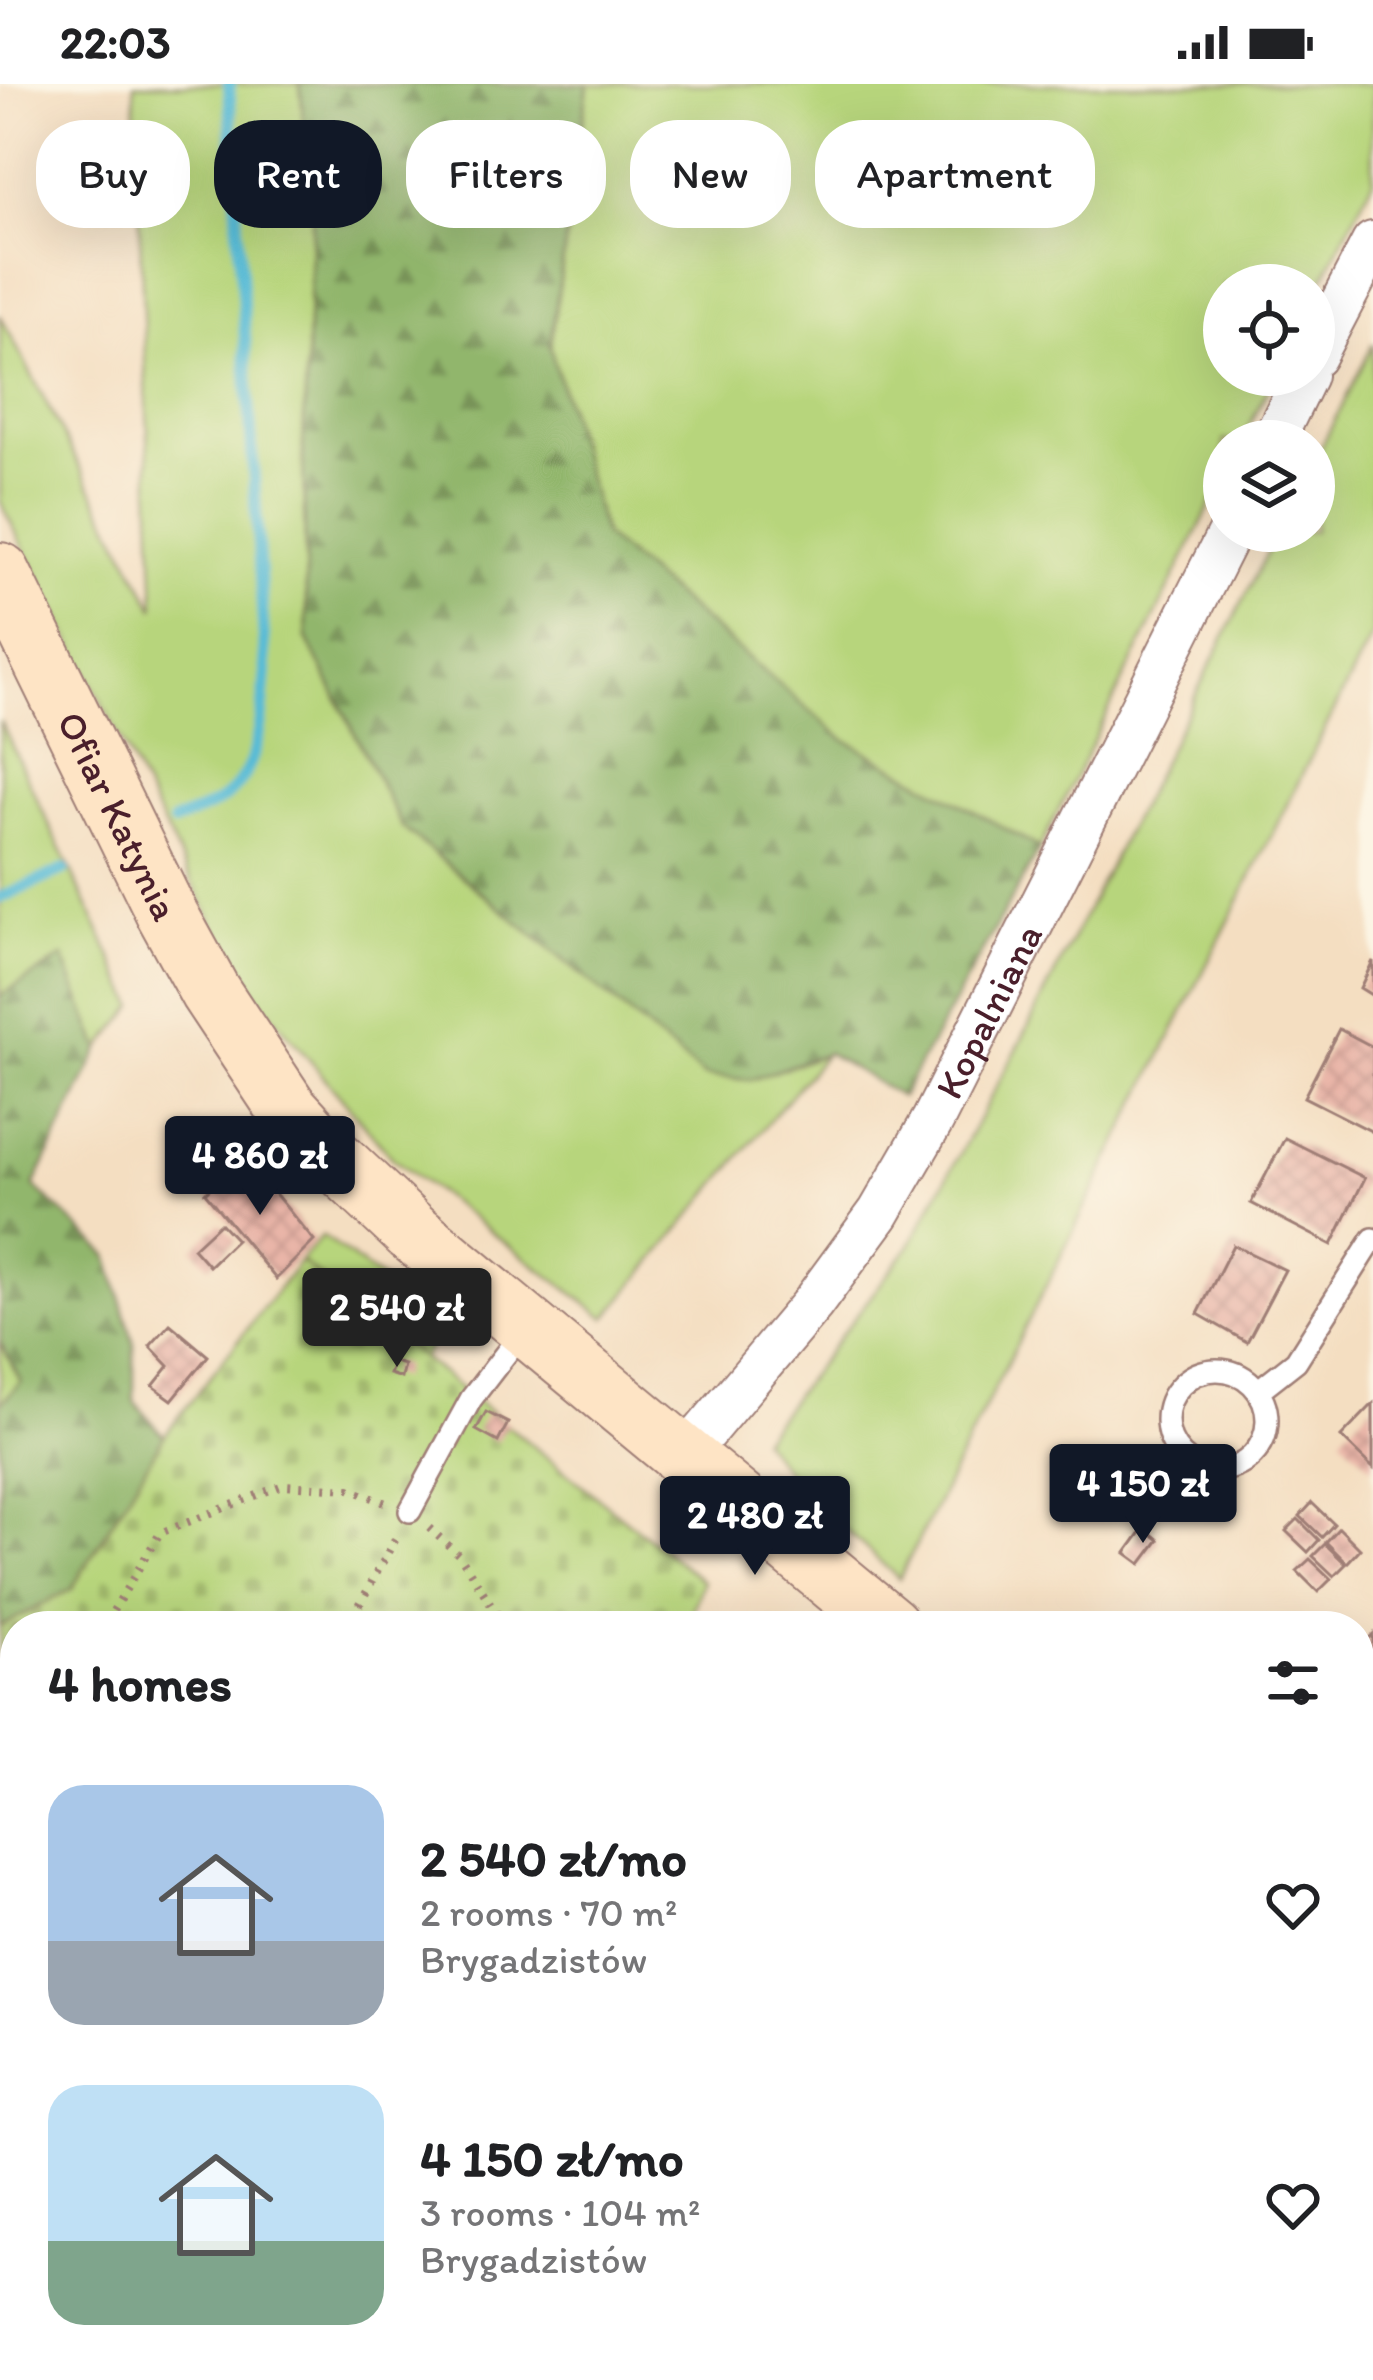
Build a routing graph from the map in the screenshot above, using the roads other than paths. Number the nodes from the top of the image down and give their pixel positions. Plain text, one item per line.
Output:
1 (1373, 243) edge
2 (1335, 316) edge
3 (1219, 552) edge
4 (0, 573) edge
5 (1373, 1239) edge
6 (527, 1327) junction
7 (1259, 1390) junction
8 (685, 1455) junction
9 (410, 1511) road end
10 (871, 1611) edge

1 - 2 street
3 - 8 street, Kopalniana
4 - 6 street, Ofiar Katynia
5 - 7 lane
6 - 8 street, Ofiar Katynia
6 - 9 lane
7 - 7 lane
8 - 10 street, Ofiar Katynia

